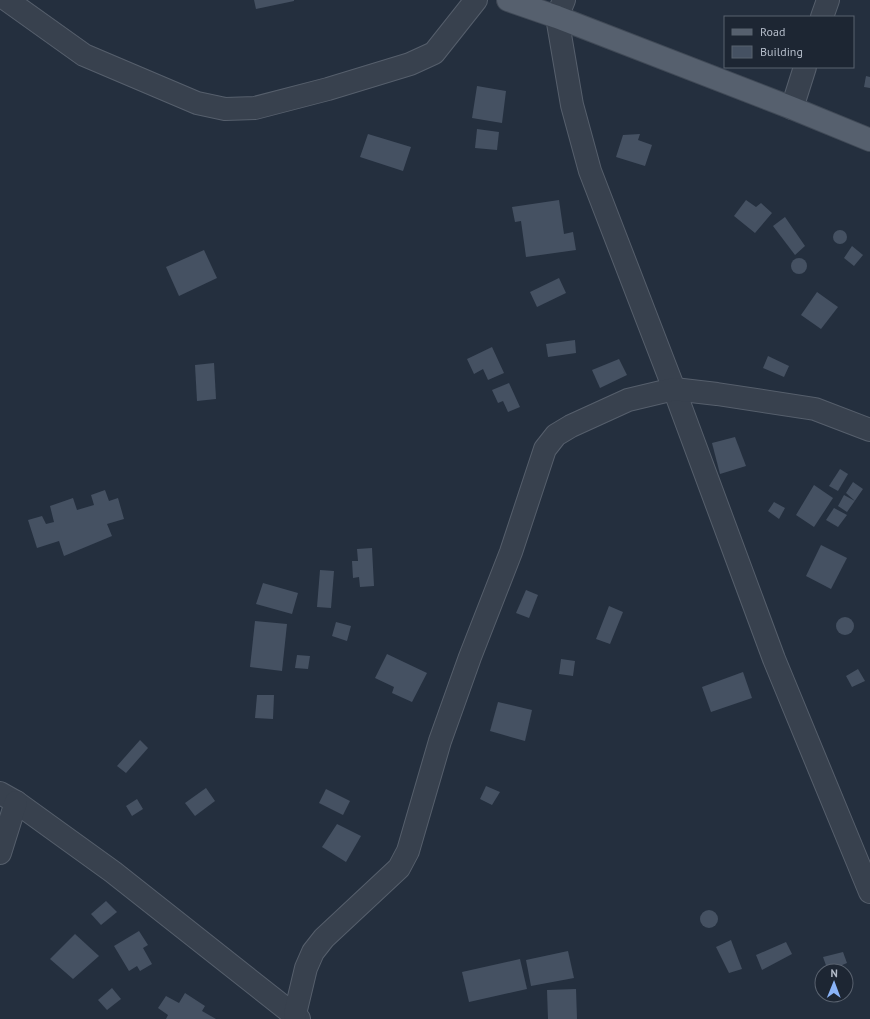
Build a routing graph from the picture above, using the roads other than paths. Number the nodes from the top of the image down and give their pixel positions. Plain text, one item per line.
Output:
1 (7, 0) edge
2 (476, 0) edge
3 (508, 0) edge
4 (828, 0) edge
5 (561, 9) edge
6 (822, 16) edge
7 (805, 68) edge
8 (792, 108) junction
9 (870, 140) edge
10 (674, 389) junction
11 (870, 430) edge
12 (8, 797) edge
13 (0, 853) edge
14 (870, 892) edge
15 (297, 1016) edge

1 - 2 street
3 - 5 main road
4 - 6 street
5 - 8 main road
5 - 10 street
7 - 8 street
8 - 9 main road
10 - 11 street
10 - 14 street
10 - 15 street
12 - 13 street
12 - 15 street

